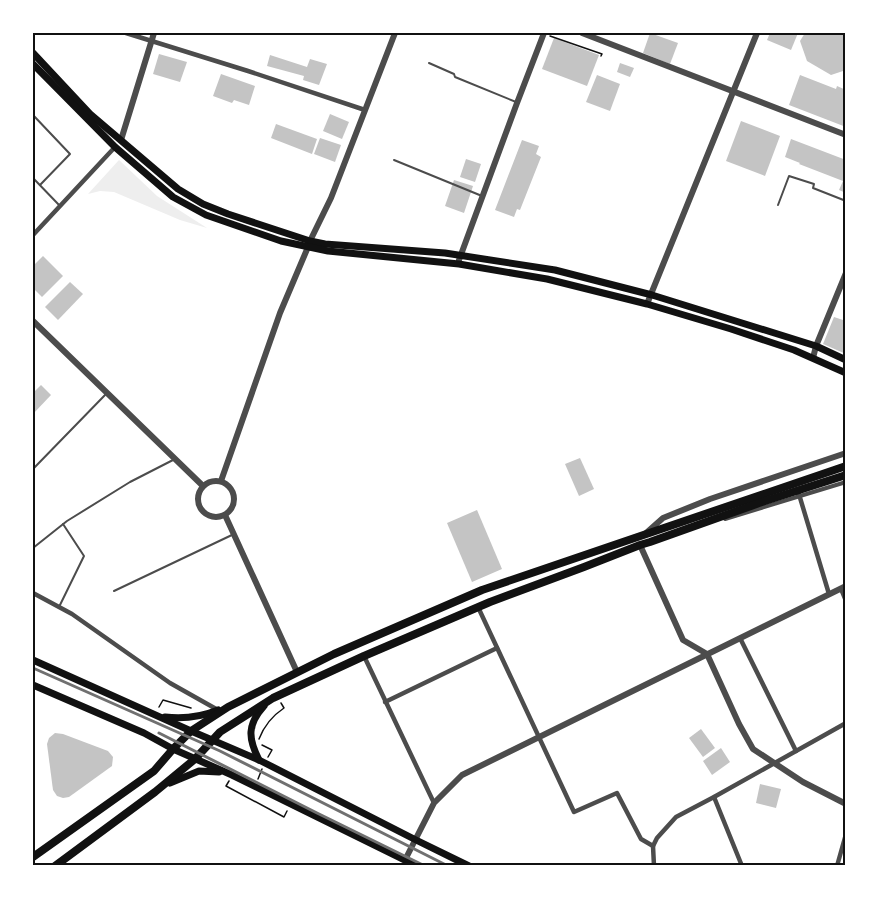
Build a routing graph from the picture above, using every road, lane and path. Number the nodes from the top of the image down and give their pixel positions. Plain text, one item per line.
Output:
1 (126, 33) edge
2 (154, 33) edge
3 (395, 33) edge
4 (582, 33) edge
5 (757, 33) edge
6 (544, 34) edge
7 (152, 42) junction
8 (33, 53) edge
9 (601, 56) dead end
10 (429, 63) dead end
11 (33, 64) edge
12 (732, 92) junction
13 (517, 103) junction
14 (365, 110) junction
15 (33, 115) edge
16 (846, 135) edge
17 (121, 140) junction
18 (115, 147) junction
19 (394, 160) dead end
20 (33, 178) edge
21 (38, 183) junction
22 (33, 187) edge
23 (482, 196) junction
24 (846, 201) edge
25 (778, 205) dead end
26 (60, 206) junction
27 (33, 236) edge
28 (309, 244) junction
29 (461, 255) junction
30 (459, 264) junction
31 (846, 273) edge
32 (652, 295) junction
33 (647, 304) junction
34 (34, 324) edge
35 (816, 346) junction
36 (813, 358) junction
37 (846, 360) edge
38 (846, 373) edge
39 (107, 393) junction
40 (846, 453) edge
41 (175, 459) junction
42 (846, 466) edge
43 (33, 469) edge
44 (846, 476) edge
45 (221, 481) junction
46 (846, 482) edge
47 (203, 486) junction
48 (799, 494) junction
49 (225, 515) junction
50 (63, 524) junction
51 (234, 534) junction
52 (640, 541) junction
53 (33, 548) edge
54 (843, 587) edge
55 (114, 591) dead end
56 (33, 593) edge
57 (830, 594) junction
58 (846, 601) edge
59 (59, 607) junction
60 (478, 607) junction
61 (740, 638) junction
62 (497, 648) junction
63 (707, 654) junction
64 (364, 656) junction
65 (33, 660) edge
66 (297, 672) junction
67 (33, 685) edge
68 (273, 698) junction
69 (163, 700) dead end
70 (385, 702) junction
71 (284, 708) dead end
72 (192, 709) dead end
73 (218, 710) joint
74 (155, 715) junction
75 (846, 723) edge
76 (191, 731) junction
77 (540, 737) junction
78 (212, 740) junction
79 (258, 743) dead end
80 (173, 749) junction
81 (796, 751) junction
82 (195, 759) junction
83 (259, 760) junction
84 (774, 763) junction
85 (230, 774) junction
86 (226, 786) dead end
87 (155, 792) junction
88 (714, 797) junction
89 (434, 803) junction
90 (846, 804) edge
91 (284, 817) dead end
92 (846, 834) edge
93 (416, 840) junction
94 (653, 846) junction
95 (33, 857) edge
96 (405, 860) junction
97 (55, 866) edge
98 (417, 866) edge
99 (469, 866) edge
100 (654, 866) edge
101 (742, 866) edge
102 (837, 866) edge

1 - 7 street
2 - 7 street
3 - 14 street
4 - 12 street
5 - 12 street
6 - 9 path
6 - 13 street
7 - 14 street
7 - 17 street
8 - 17 main road
10 - 13 lane
11 - 18 main road
12 - 16 street
12 - 32 street
13 - 23 street
14 - 28 street
15 - 21 lane
17 - 18 street
17 - 28 main road
18 - 26 street
18 - 28 main road
19 - 23 lane
20 - 21 lane
21 - 22 lane
21 - 26 lane
23 - 29 street
24 - 25 lane
26 - 27 street
28 - 29 main road
28 - 30 main road
28 - 45 street
29 - 30 street
29 - 32 main road
30 - 33 main road
31 - 35 street
32 - 33 street
32 - 35 main road
33 - 36 main road
34 - 39 street
35 - 36 street
35 - 37 main road
36 - 38 main road
39 - 41 street
39 - 43 lane
40 - 52 street
41 - 47 street
41 - 50 lane
42 - 52 main road
44 - 48 main road
45 - 47 street
45 - 49 street
46 - 48 street
47 - 49 street
48 - 52 main road
48 - 57 street
49 - 51 street
50 - 53 lane
50 - 59 lane
51 - 55 lane
51 - 66 street
52 - 60 main road
52 - 63 street
52 - 66 main road
54 - 57 street
54 - 58 street
56 - 59 street
57 - 61 street
59 - 73 street
60 - 62 street
60 - 64 main road
61 - 63 street
61 - 81 street
62 - 70 street
62 - 77 street
63 - 77 street
63 - 84 street
64 - 68 main road
64 - 70 street
65 - 74 main road
66 - 76 main road
67 - 80 main road
68 - 78 main road
68 - 83 main road
69 - 72 path
70 - 89 street
71 - 79 path
73 - 74 main road
74 - 76 main road
75 - 81 street
76 - 78 main road
76 - 80 main road
77 - 89 street
77 - 94 street
78 - 82 main road
78 - 83 main road
80 - 82 main road
80 - 95 main road
81 - 84 street
82 - 85 main road
82 - 87 main road
83 - 93 main road
84 - 88 street
84 - 90 street
85 - 87 main road
85 - 96 main road
86 - 91 path
87 - 97 main road
88 - 94 street
88 - 101 street
89 - 93 street
92 - 102 street
93 - 96 street
93 - 99 main road
94 - 100 street
96 - 98 main road

